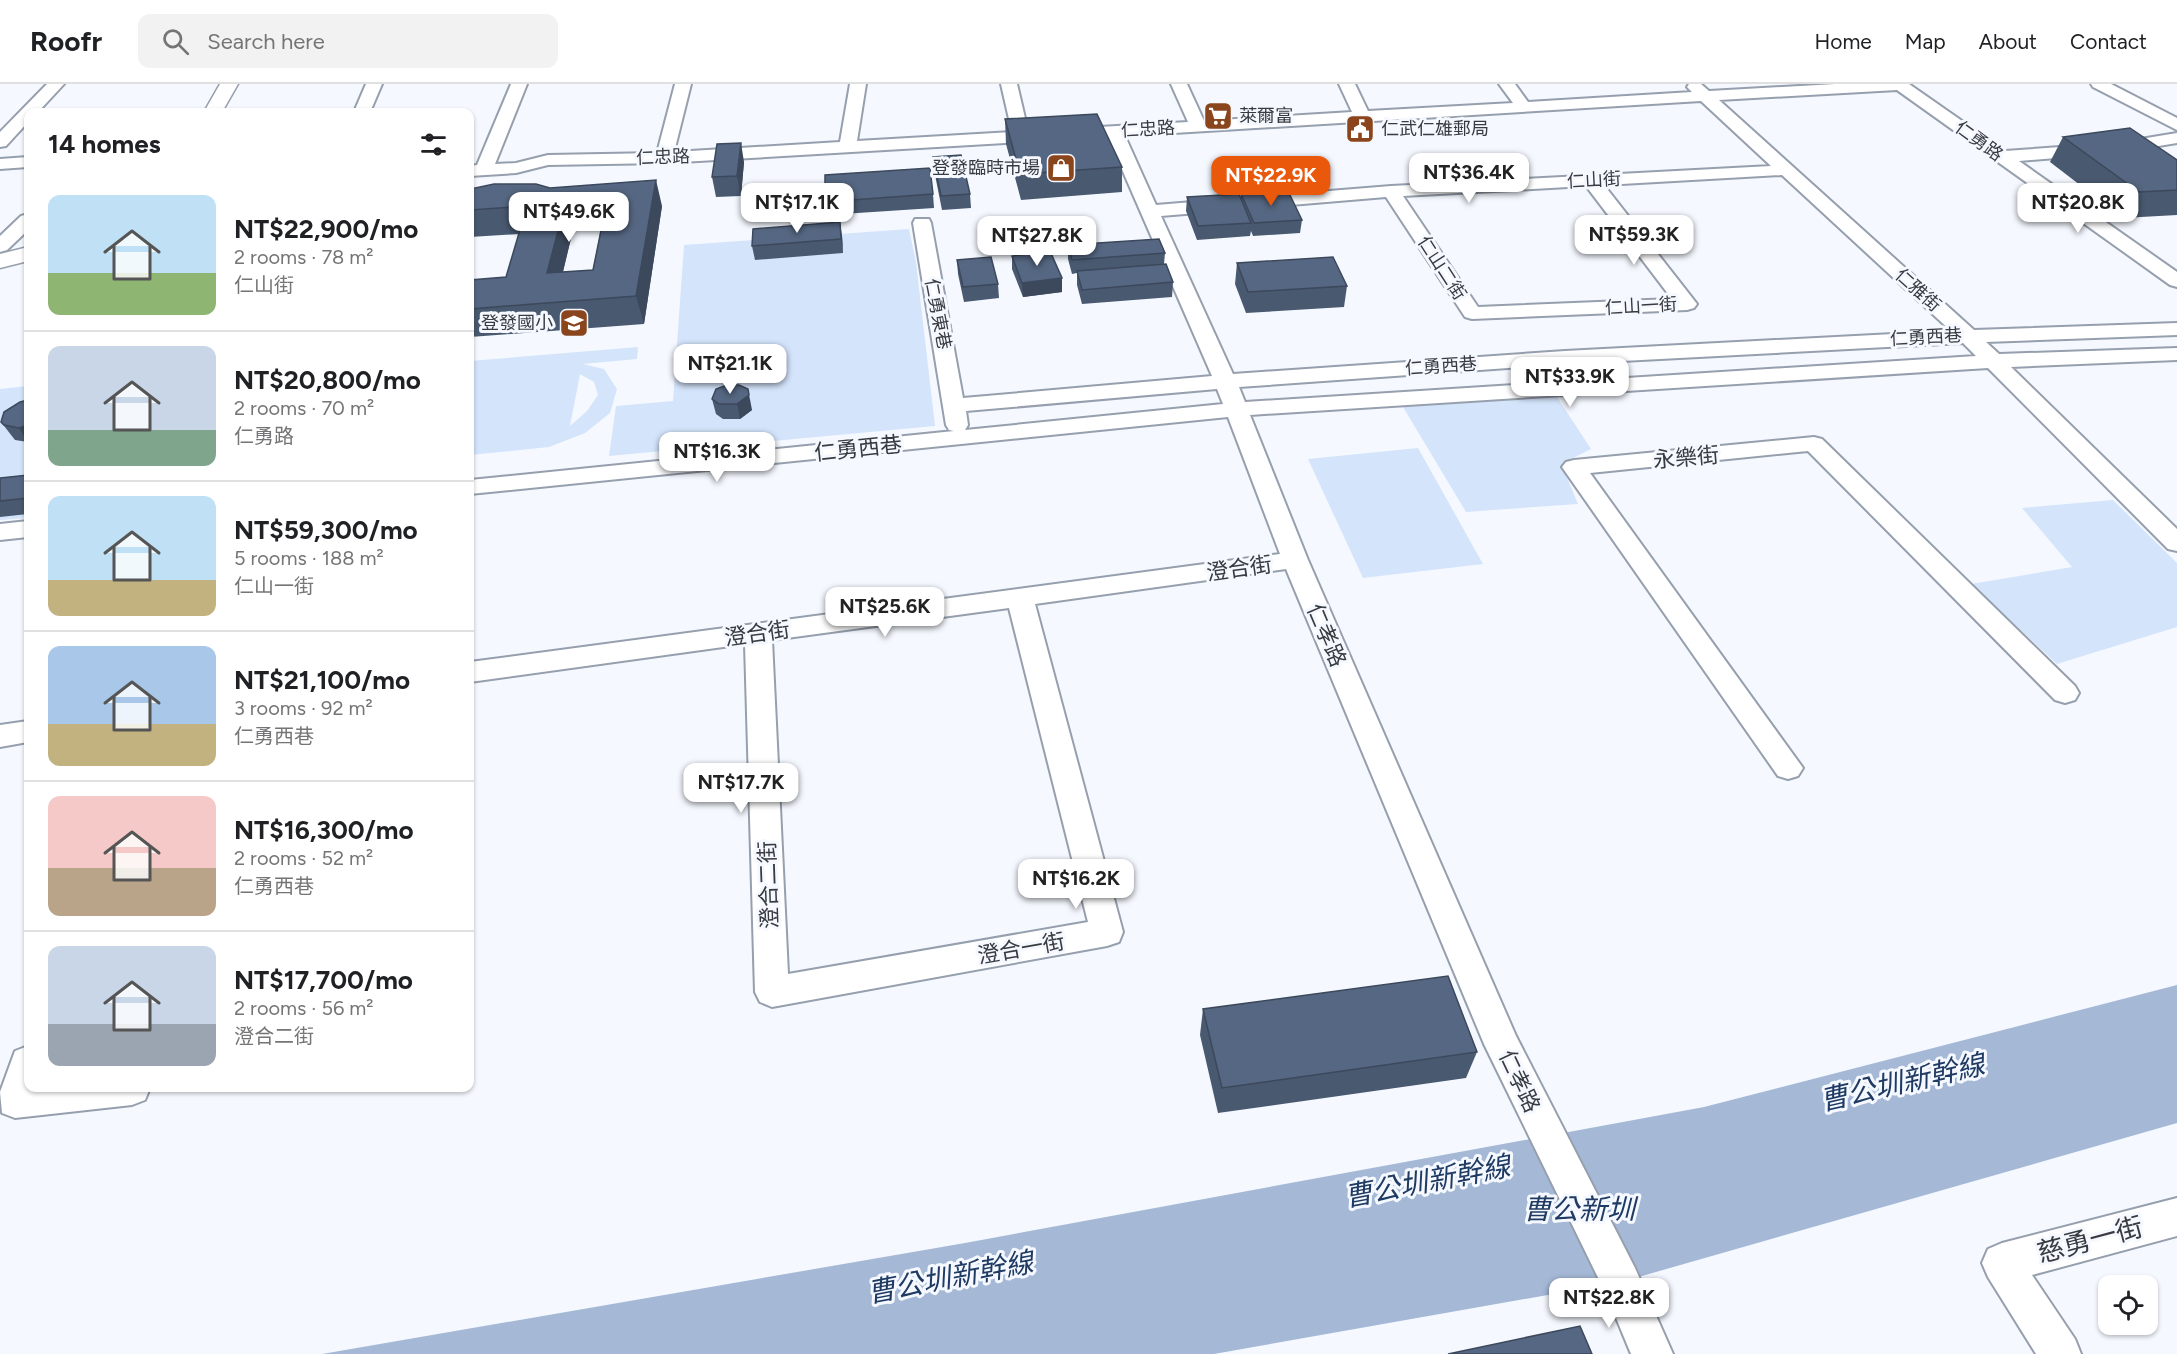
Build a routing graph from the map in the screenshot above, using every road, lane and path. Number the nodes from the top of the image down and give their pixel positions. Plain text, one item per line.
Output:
1 (56, 84) edge
2 (229, 84) edge
3 (374, 84) edge
4 (519, 84) edge
5 (683, 84) edge
6 (858, 84) edge
7 (1009, 84) edge
8 (1179, 84) edge
9 (1347, 84) edge
10 (1507, 84) edge
11 (1899, 84) edge
12 (2099, 84) edge
13 (1698, 90) edge
14 (1523, 106) junction
15 (33, 108) edge
16 (215, 108) edge
17 (364, 108) edge
18 (1362, 116) junction
19 (24, 117) edge
20 (2177, 125) edge
21 (1198, 127) junction
22 (1114, 131) junction
23 (1021, 136) junction
24 (2177, 138) edge
25 (0, 142) edge
26 (848, 147) junction
27 (2001, 157) junction
28 (664, 158) junction
29 (24, 162) edge
30 (0, 164) edge
31 (477, 170) edge
32 (1786, 170) junction
33 (1591, 180) junction
34 (1390, 191) junction
35 (1151, 211) junction
36 (922, 223) dead end
37 (24, 224) edge
38 (0, 246) edge
39 (24, 255) edge
40 (0, 261) edge
41 (2177, 281) edge
42 (1582, 309) joint
43 (2177, 328) edge
44 (1967, 335) junction
45 (2177, 354) edge
46 (1994, 361) junction
47 (1225, 380) junction
48 (954, 405) junction
49 (1238, 409) junction
50 (961, 438) junction
51 (474, 486) edge
52 (24, 529) edge
53 (0, 532) edge
54 (2177, 543) edge
55 (1295, 560) junction
56 (1020, 598) junction
57 (758, 633) junction
58 (474, 671) edge
59 (2065, 693) dead end
60 (24, 733) edge
61 (0, 736) edge
62 (1788, 768) dead end
63 (772, 992) joint
64 (24, 1074) edge
65 (96, 1092) edge
66 (2177, 1217) edge
67 (1652, 1354) edge
68 (2060, 1354) edge

1 - 15 street
2 - 16 street
3 - 17 street
4 - 31 street
5 - 28 street
6 - 26 street
7 - 23 street
8 - 21 street
9 - 18 street
10 - 14 street
11 - 13 street, 仁忠路
11 - 27 street, 仁勇路
12 - 20 street
13 - 14 street, 仁忠路
13 - 32 street, 仁雅街
14 - 18 street, 仁忠路
18 - 21 street, 仁忠路
19 - 25 street
21 - 22 street, 仁忠路
22 - 23 street, 仁忠路
22 - 35 street, 仁孝路
23 - 26 street, 仁忠路
24 - 27 street
26 - 28 street, 仁忠路
27 - 41 street, 仁勇路
28 - 31 street, 仁忠路
29 - 30 street
32 - 33 street, 仁山街
32 - 44 street, 仁雅街
33 - 34 street, 仁山街
33 - 42 street, 仁山一街
34 - 35 street, 仁山街
34 - 42 street, 仁山二街
35 - 47 street, 仁孝路
36 - 48 street, 仁勇東巷
37 - 38 street
39 - 40 street
43 - 44 street, 仁勇西巷
44 - 46 street, 仁雅街
44 - 47 street, 仁勇西巷
45 - 46 street, 仁勇西巷
46 - 49 street, 仁勇西巷
46 - 54 street, 仁雅街
47 - 48 street, 仁勇西巷
47 - 49 street, 仁孝路
48 - 50 street
49 - 50 street, 仁勇西巷
49 - 55 street, 仁孝路
50 - 51 street, 仁勇西巷
52 - 53 street
55 - 56 street, 澄合街
55 - 67 street, 仁孝路
56 - 57 street, 澄合街
56 - 63 street, 澄合一街
57 - 58 street, 澄合街
57 - 63 street, 澄合二街
59 - 62 street, 永樂街
60 - 61 street
64 - 65 street
66 - 68 street, 慈勇一街

